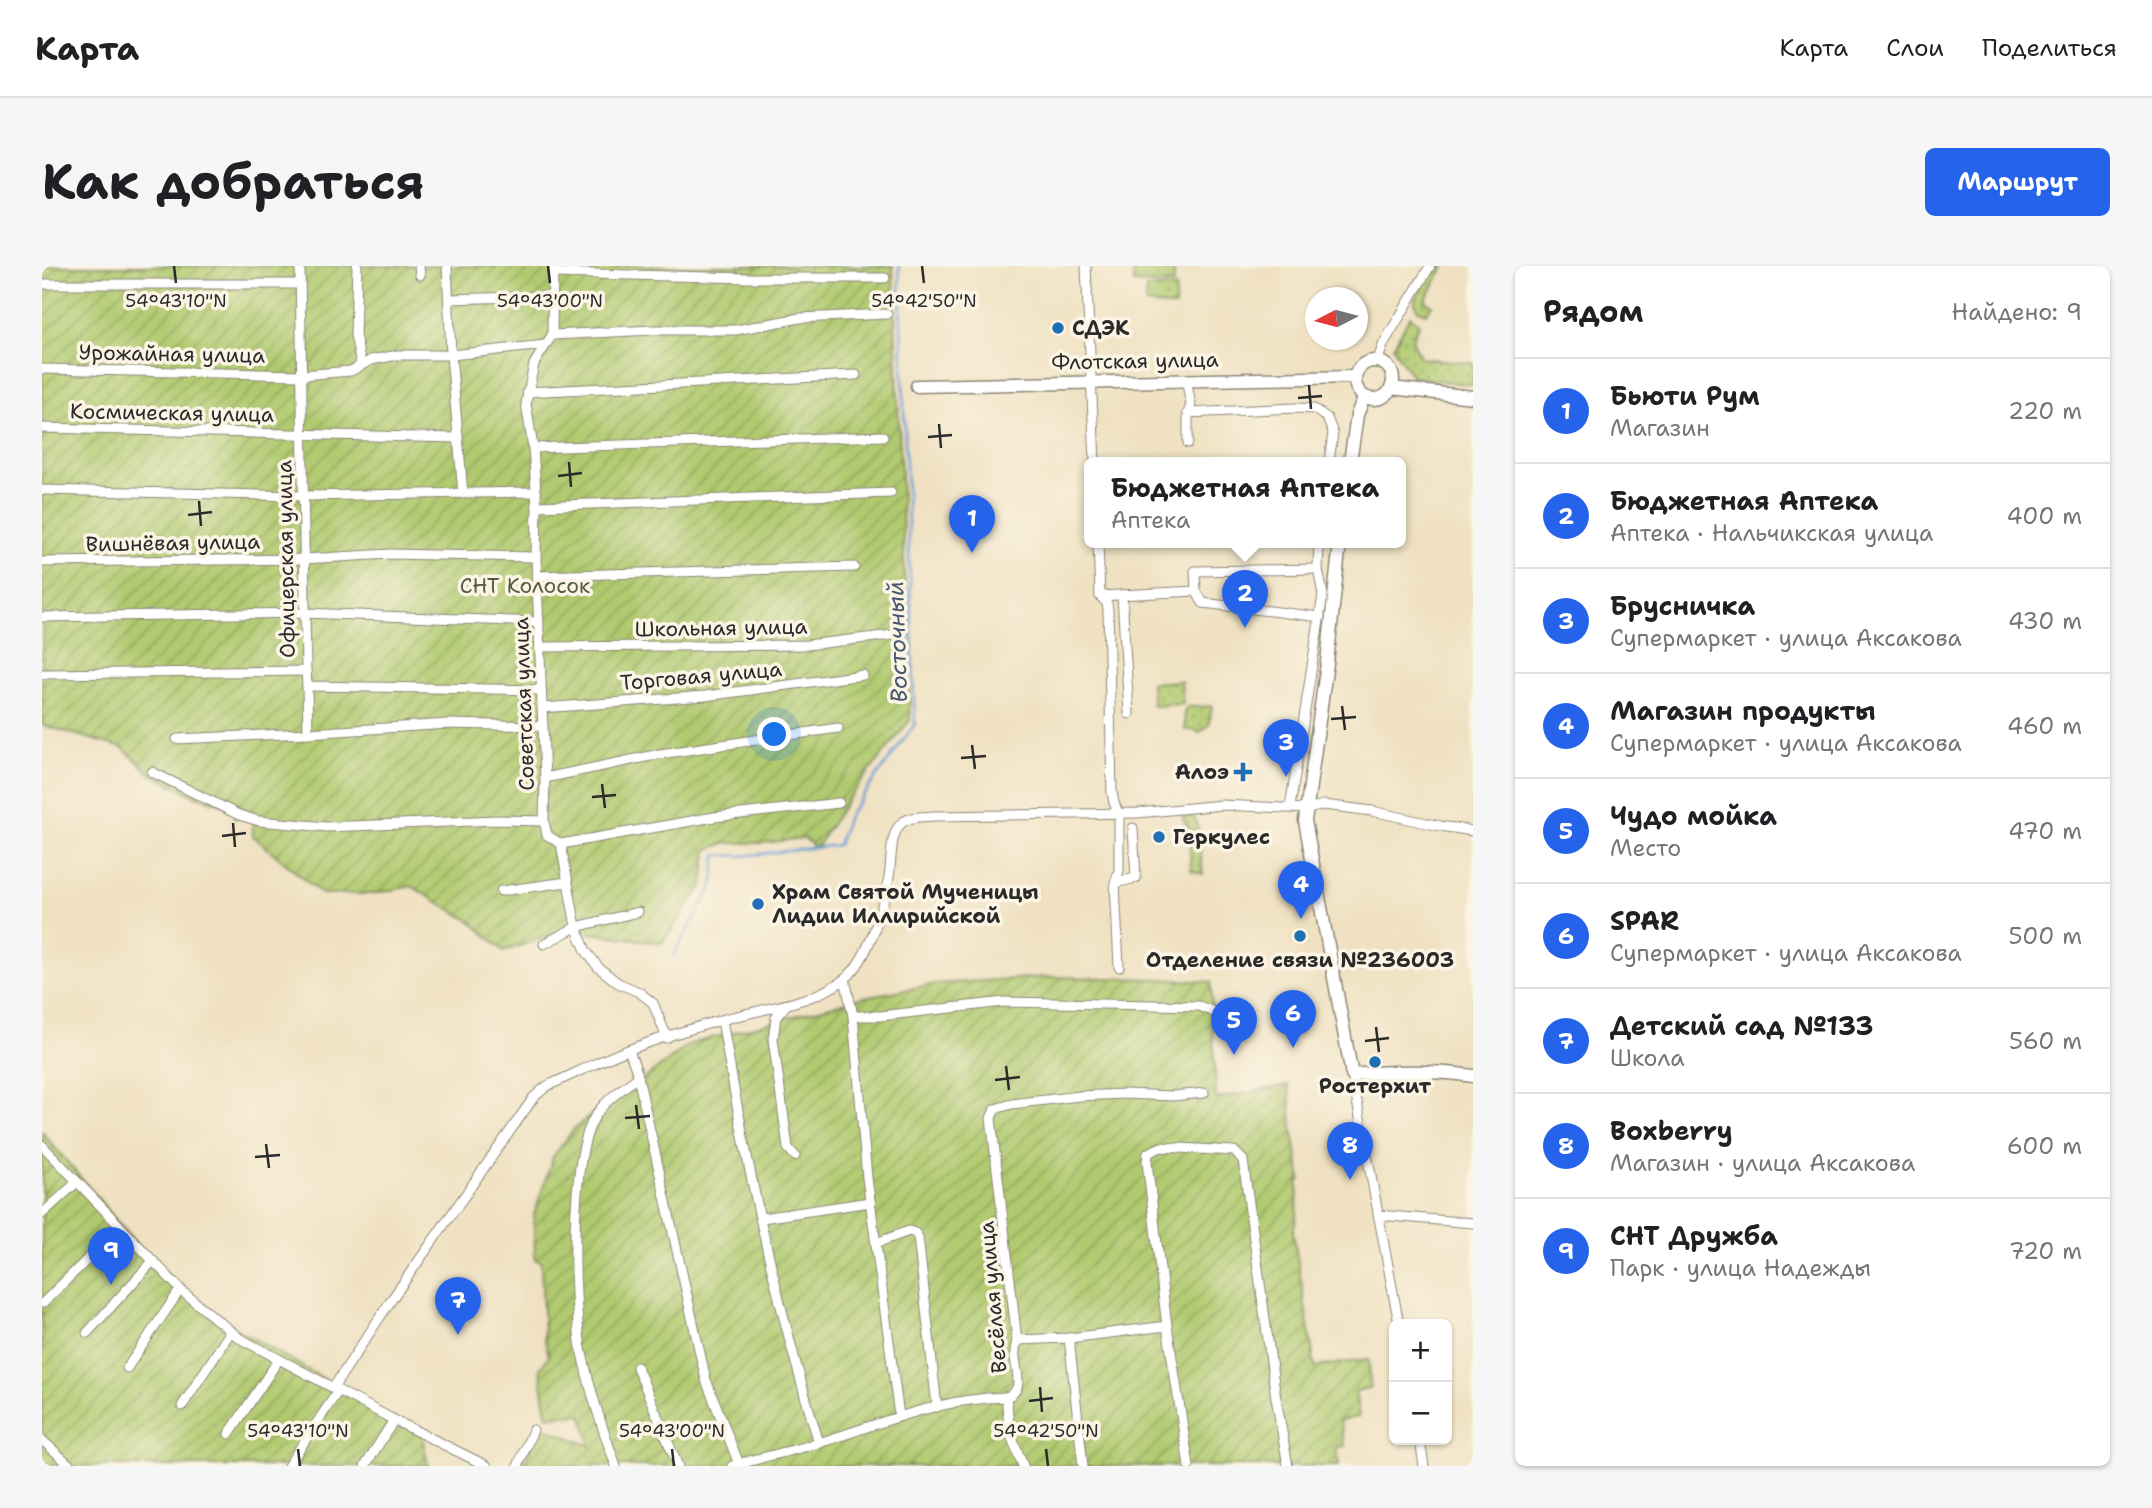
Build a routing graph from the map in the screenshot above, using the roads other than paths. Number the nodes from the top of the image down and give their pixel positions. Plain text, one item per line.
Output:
1 (300, 266) edge
2 (357, 266) edge
3 (447, 266) edge
4 (1086, 266) edge
5 (1429, 267) edge
6 (553, 269) edge
7 (886, 278) dead end
8 (42, 284) edge
9 (300, 284) junction
10 (553, 296) junction
11 (449, 299) junction
12 (887, 314) dead end
13 (552, 335) junction
14 (545, 345) junction
15 (451, 355) junction
16 (1377, 362) junction
17 (360, 365) junction
18 (42, 369) edge
19 (302, 374) junction
20 (856, 375) dead end
21 (1355, 377) junction
22 (1186, 379) junction
23 (1091, 381) junction
24 (917, 386) dead end
25 (1391, 388) junction
26 (527, 391) junction
27 (1364, 397) junction
28 (1473, 397) edge
29 (1188, 413) junction
30 (42, 428) edge
31 (301, 434) junction
32 (883, 436) dead end
33 (458, 438) junction
34 (1188, 443) dead end
35 (533, 448) junction
36 (1095, 457) edge
37 (1330, 457) edge
38 (1351, 457) edge
39 (42, 490) edge
40 (536, 492) junction
41 (891, 493) dead end
42 (463, 494) junction
43 (303, 496) junction
44 (537, 506) junction
45 (1098, 548) edge
46 (1319, 548) edge
47 (1339, 548) edge
48 (536, 557) junction
49 (304, 559) junction
50 (42, 562) edge
51 (854, 567) dead end
52 (1318, 569) junction
53 (537, 576) junction
54 (1196, 591) junction
55 (1122, 595) junction
56 (1100, 596) junction
57 (304, 613) junction
58 (42, 617) edge
59 (1320, 617) junction
60 (539, 622) junction
61 (901, 634) dead end
62 (541, 647) junction
63 (306, 671) junction
64 (42, 674) edge
65 (863, 675) dead end
66 (307, 686) junction
67 (541, 690) junction
68 (542, 708) junction
69 (1129, 714) dead end
70 (543, 726) junction
71 (838, 728) dead end
72 (308, 733) junction
73 (177, 739) dead end
74 (152, 772) dead end
75 (545, 778) junction
76 (839, 803) dead end
77 (1290, 807) junction
78 (1307, 809) junction
79 (1119, 814) junction
80 (544, 821) junction
81 (1133, 828) dead end
82 (1473, 831) edge
83 (561, 844) junction
84 (567, 882) junction
85 (1115, 883) junction
86 (500, 891) dead end
87 (638, 912) dead end
88 (576, 927) junction
89 (544, 944) dead end
90 (1119, 967) dead end
91 (845, 979) junction
92 (787, 1004) junction
93 (1216, 1013) dead end
94 (853, 1016) junction
95 (722, 1020) junction
96 (667, 1038) junction
97 (628, 1050) junction
98 (1352, 1075) junction
99 (1473, 1076) edge
100 (638, 1077) junction
101 (1204, 1093) dead end
102 (42, 1145) edge
103 (795, 1156) dead end
104 (77, 1182) junction
105 (870, 1202) junction
106 (42, 1214) edge
107 (1378, 1215) junction
108 (762, 1218) junction
109 (1473, 1223) edge
110 (120, 1227) junction
111 (876, 1243) junction
112 (153, 1261) junction
113 (180, 1290) junction
114 (43, 1303) edge
115 (1398, 1319) edge
116 (1167, 1326) junction
117 (230, 1331) junction
118 (87, 1334) dead end
119 (1069, 1338) junction
120 (1017, 1340) junction
121 (279, 1359) junction
122 (637, 1367) dead end
123 (127, 1368) dead end
124 (335, 1389) junction
125 (1006, 1397) junction
126 (182, 1406) dead end
127 (937, 1407) junction
128 (899, 1416) junction
129 (394, 1420) junction
130 (533, 1430) dead end
131 (229, 1434) dead end
132 (42, 1440) edge
133 (819, 1443) junction
134 (1421, 1445) edge
135 (736, 1465) edge
136 (71, 1466) edge
137 (288, 1466) edge
138 (365, 1466) edge
139 (487, 1466) edge
140 (517, 1466) edge
141 (615, 1466) edge
142 (678, 1466) edge
143 (1023, 1466) edge
144 (1083, 1466) edge
145 (1189, 1466) edge
146 (1288, 1466) edge
147 (1424, 1466) edge

1 - 9 street, Офицерская улица
2 - 17 street
3 - 11 street
4 - 23 street
5 - 16 street
6 - 7 street
6 - 10 street
8 - 9 street
9 - 19 street, Офицерская улица
10 - 11 street
10 - 13 street
11 - 15 street
12 - 13 street
13 - 14 street, Советская улица
14 - 15 street, Урожайная улица
14 - 26 street, Советская улица
15 - 17 street, Урожайная улица
15 - 33 street
16 - 21 street
16 - 25 street
17 - 19 street, Урожайная улица
18 - 19 street, Урожайная улица
19 - 31 street, Офицерская улица
20 - 26 street
21 - 22 street, Флотская улица
21 - 27 street
22 - 23 street, Флотская улица
22 - 29 street
23 - 24 street, Флотская улица
23 - 36 street
25 - 27 street
25 - 28 street
26 - 35 street, Советская улица
27 - 38 street
29 - 34 street
29 - 37 street
30 - 31 street, Космическая улица
31 - 33 street, Космическая улица
31 - 43 street, Офицерская улица
32 - 35 street
33 - 42 street
35 - 40 street, Советская улица
39 - 43 street
40 - 42 street
40 - 44 street, Советская улица
41 - 44 street
42 - 43 street
43 - 49 street, Офицерская улица
44 - 48 street, Советская улица
45 - 56 street
46 - 52 street
47 - 78 street
48 - 49 street, Вишнёвая улица
48 - 53 street, Советская улица
49 - 50 street, Вишнёвая улица
49 - 57 street, Офицерская улица
51 - 53 street
52 - 54 street
52 - 59 street
53 - 60 street, Советская улица
54 - 55 street
54 - 59 street
55 - 56 street
55 - 69 street
56 - 79 street
57 - 58 street
57 - 60 street
57 - 63 street, Офицерская улица
59 - 77 street
60 - 62 street, Советская улица
61 - 62 street, Школьная улица
62 - 67 street, Советская улица
63 - 64 street, Офицерская улица
63 - 66 street
65 - 68 street, Торговая улица
66 - 67 street
66 - 72 street
67 - 68 street, Советская улица
68 - 70 street, Советская улица
70 - 72 street
70 - 75 street, Советская улица
71 - 75 street
72 - 73 street
74 - 80 street
75 - 80 street, Советская улица
76 - 83 street
77 - 78 street
77 - 79 street
78 - 82 street
78 - 98 street
79 - 85 street
79 - 91 street
80 - 83 street, Советская улица
81 - 85 street
83 - 84 street, Советская улица
84 - 86 street
84 - 88 street, Советская улица
85 - 90 street
87 - 88 street
88 - 89 street
88 - 96 street, Советская улица
91 - 92 street
91 - 94 street
92 - 95 street
92 - 103 street
93 - 94 street
94 - 105 street
95 - 96 street
95 - 108 street
96 - 97 street
97 - 100 street
97 - 124 street
98 - 99 street
98 - 107 street
100 - 135 street
100 - 141 street
101 - 120 street, Весёлая улица
102 - 104 street
104 - 106 street
104 - 110 street
105 - 108 street
105 - 111 street
107 - 109 street
107 - 115 street
108 - 133 street
110 - 112 street
110 - 114 street
111 - 127 street
111 - 128 street
112 - 113 street
112 - 118 street
113 - 117 street
113 - 123 street
116 - 119 street
116 - 145 street
116 - 146 street
117 - 121 street
117 - 126 street
119 - 120 street
119 - 144 street
120 - 125 street, Весёлая улица
121 - 124 street
121 - 131 street
122 - 142 street
124 - 129 street
124 - 137 street
125 - 127 street
125 - 143 street, Весёлая улица
127 - 128 street
128 - 133 street
129 - 138 street
129 - 139 street
130 - 140 street
132 - 136 street
133 - 135 street
134 - 147 street

